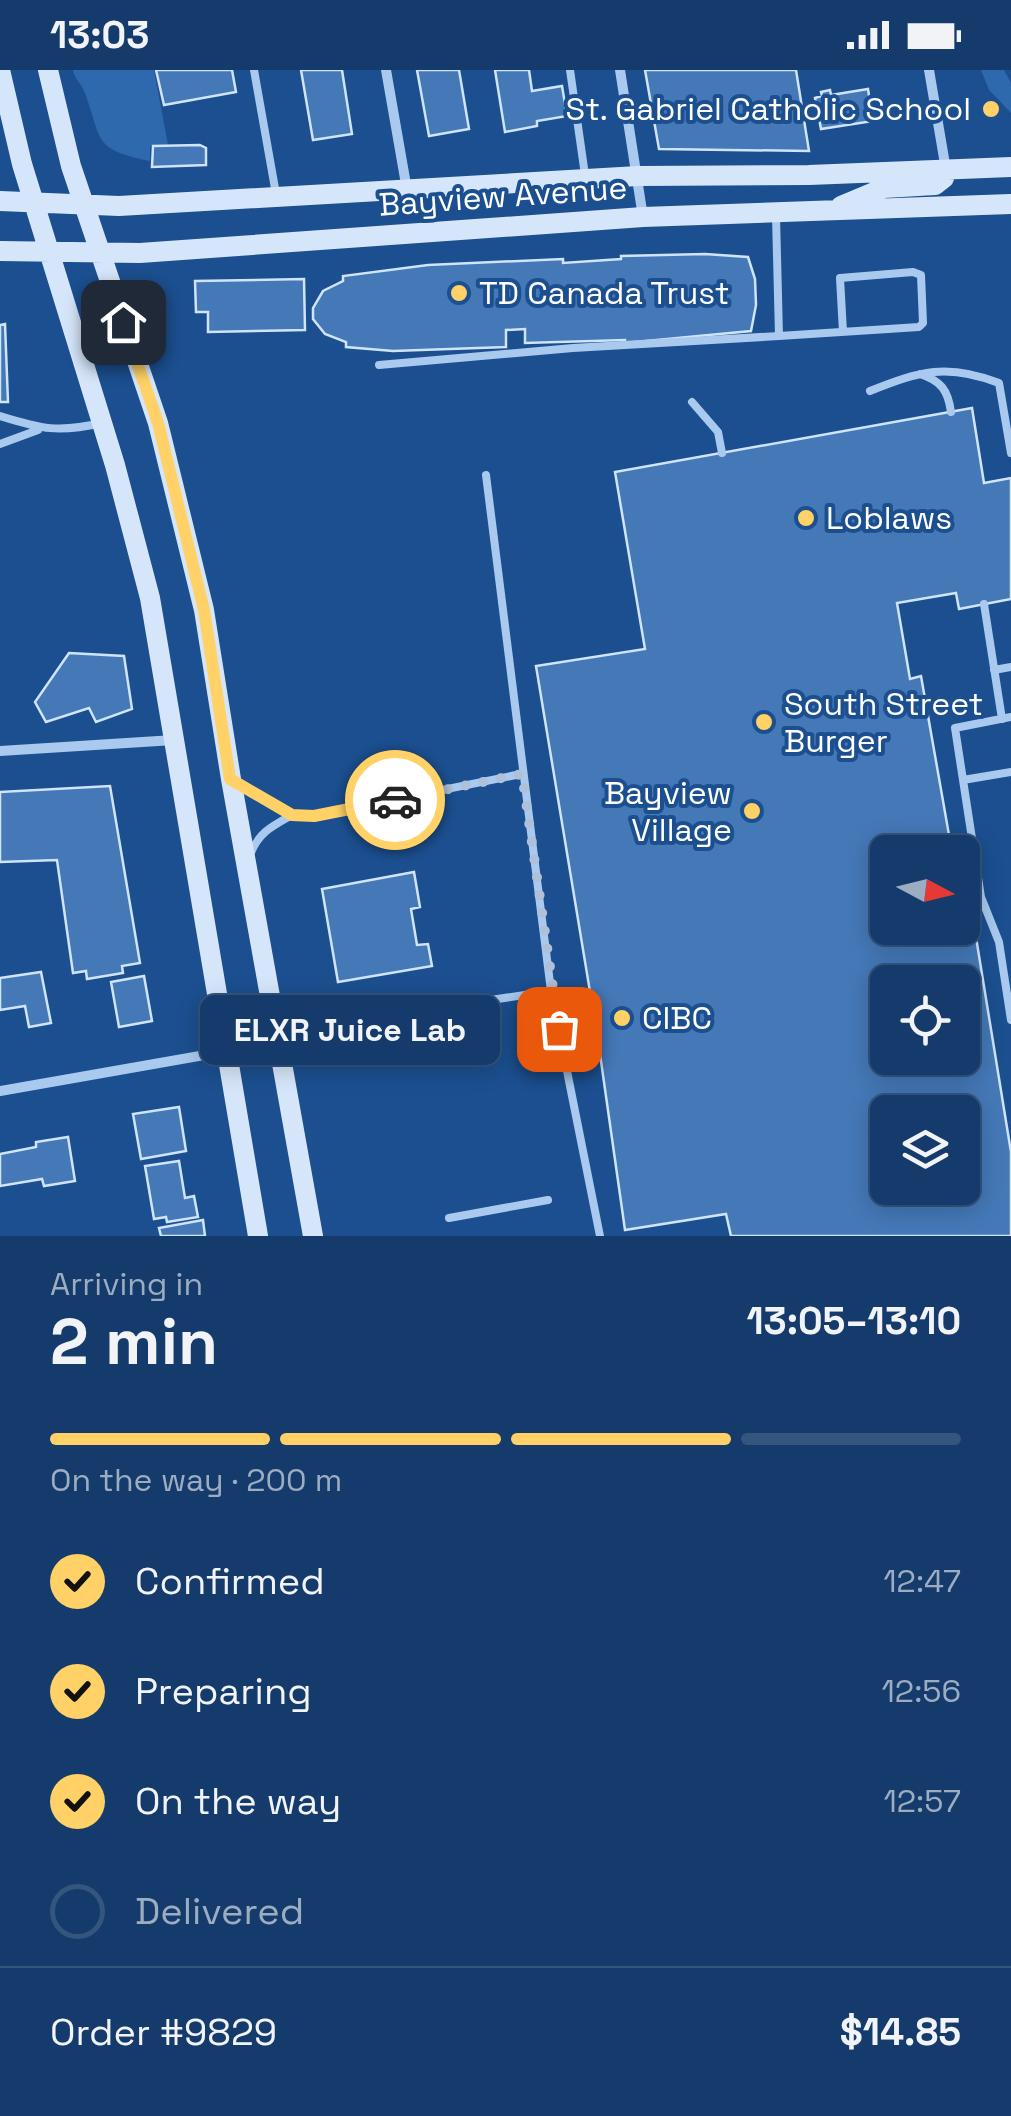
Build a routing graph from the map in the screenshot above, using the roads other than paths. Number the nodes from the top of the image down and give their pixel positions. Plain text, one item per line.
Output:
1 (0, 70) edge
2 (48, 70) edge
3 (254, 70) edge
4 (386, 70) edge
5 (570, 70) edge
6 (620, 70) edge
7 (929, 70) edge
8 (3, 93) edge
9 (1011, 167) edge
10 (946, 170) junction
11 (638, 176) junction
12 (586, 179) junction
13 (406, 190) junction
14 (277, 197) junction
15 (0, 201) edge
16 (34, 203) junction
17 (1011, 204) edge
18 (84, 205) junction
19 (776, 211) junction
20 (828, 211) junction
21 (643, 216) junction
22 (0, 251) edge
23 (50, 253) junction
24 (100, 253) junction
25 (843, 332) junction
26 (779, 336) junction
27 (379, 365) dead end
28 (916, 373) junction
29 (870, 391) dead end
30 (692, 402) dead end
31 (1007, 402) edge
32 (951, 412) dead end
33 (0, 416) edge
34 (102, 423) junction
35 (38, 430) junction
36 (0, 444) edge
37 (722, 453) dead end
38 (1011, 453) edge
39 (486, 475) dead end
40 (984, 604) dead end
41 (1011, 667) edge
42 (994, 670) junction
43 (1007, 718) edge
44 (175, 740) junction
45 (0, 752) edge
46 (1011, 772) edge
47 (522, 774) junction
48 (230, 779) junction
49 (963, 780) junction
50 (292, 815) junction
51 (246, 865) junction
52 (551, 990) junction
53 (1011, 1020) edge
54 (280, 1042) junction
55 (225, 1054) junction
56 (0, 1091) edge
57 (548, 1200) dead end
58 (448, 1218) dead end
59 (258, 1236) edge
60 (313, 1236) edge
61 (600, 1236) edge

1 - 8 main road
2 - 18 main road
3 - 14 lane
4 - 13 street
5 - 12 lane
6 - 11 street
7 - 10 street
8 - 16 main road
9 - 10 main road, Bayview Avenue
10 - 11 main road, Bayview Avenue
10 - 20 main road
11 - 12 main road, Bayview Avenue
11 - 21 street
12 - 13 main road, Bayview Avenue
13 - 14 main road, Bayview Avenue
14 - 18 main road, Bayview Avenue
15 - 16 main road, Bayview Avenue
16 - 18 main road, Bayview Avenue
16 - 23 main road
17 - 20 main road, Bayview Avenue
18 - 24 main road
19 - 20 main road, Bayview Avenue
19 - 21 main road, Bayview Avenue
19 - 26 lane
21 - 24 main road, Bayview Avenue
22 - 23 main road, Bayview Avenue
23 - 24 main road, Bayview Avenue
23 - 34 main road
24 - 48 main road
25 - 25 lane
25 - 26 lane
26 - 27 lane
28 - 29 lane
28 - 31 lane
28 - 32 lane
30 - 37 lane
31 - 38 lane
33 - 35 lane
34 - 35 lane
34 - 44 main road
35 - 36 lane
39 - 47 lane
40 - 42 lane
41 - 42 lane
42 - 43 lane
43 - 49 lane
44 - 45 street
44 - 55 main road
46 - 49 lane
47 - 50 lane
47 - 52 lane
48 - 50 lane
48 - 51 main road
49 - 53 lane
50 - 51 lane
51 - 54 main road
52 - 54 lane
52 - 61 lane
54 - 55 street
54 - 60 main road
55 - 56 street
55 - 59 main road
57 - 58 lane

